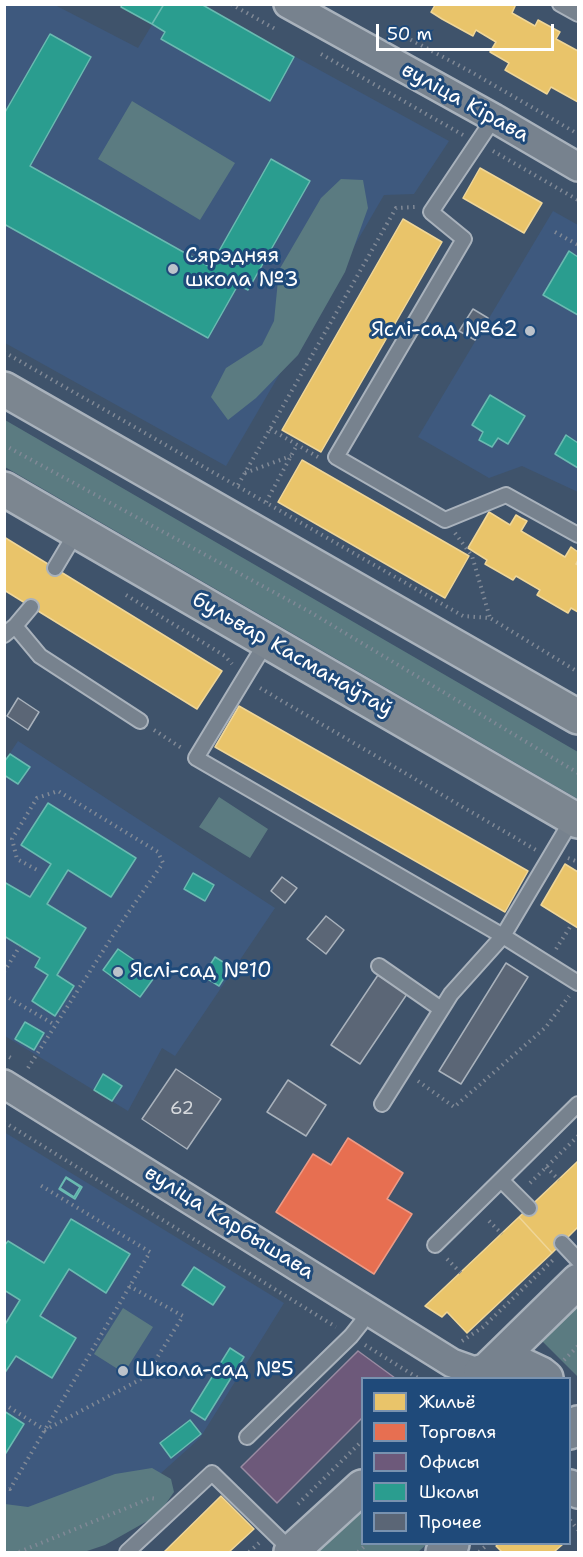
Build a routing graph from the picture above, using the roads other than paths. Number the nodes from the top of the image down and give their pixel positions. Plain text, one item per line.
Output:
1 (288, 4) edge
2 (560, 4) edge
3 (579, 14) edge
4 (494, 118) junction
5 (579, 167) edge
6 (4, 389) edge
7 (4, 489) edge
8 (77, 531) junction
9 (579, 535) edge
10 (55, 568) dead end
11 (31, 607) dead end
12 (10, 631) edge
13 (267, 641) junction
14 (579, 717) edge
15 (140, 721) road end
16 (576, 820) edge
17 (503, 936) junction
18 (379, 966) dead end
19 (575, 987) edge
20 (441, 1009) junction
21 (4, 1084) edge
22 (382, 1104) dead end
23 (579, 1104) edge
24 (501, 1180) junction
25 (529, 1208) dead end
26 (435, 1245) dead end
27 (564, 1245) road end
28 (579, 1260) edge
29 (579, 1281) edge
30 (370, 1312) junction
31 (470, 1372) edge
32 (545, 1377) edge
33 (247, 1437) dead end
34 (361, 1487) edge
35 (284, 1545) edge
36 (127, 1552) edge

1 - 4 street, вуліца Кірава
2 - 3 lane
4 - 5 street, вуліца Кірава
4 - 9 lane
6 - 14 main road
7 - 8 main road, бульвар Касманаўтаў
8 - 10 lane
8 - 13 main road, бульвар Касманаўтаў
11 - 12 lane
12 - 15 lane
13 - 16 main road, бульвар Касманаўтаў
13 - 17 lane
16 - 17 lane
17 - 19 lane
17 - 20 lane
18 - 20 lane
20 - 22 lane
21 - 30 street, вуліца Карбышава
23 - 24 lane
24 - 25 lane
24 - 26 lane
27 - 28 lane
29 - 31 street
30 - 31 street, вуліца Карбышава
30 - 33 lane
31 - 32 street
34 - 35 street
35 - 36 lane

